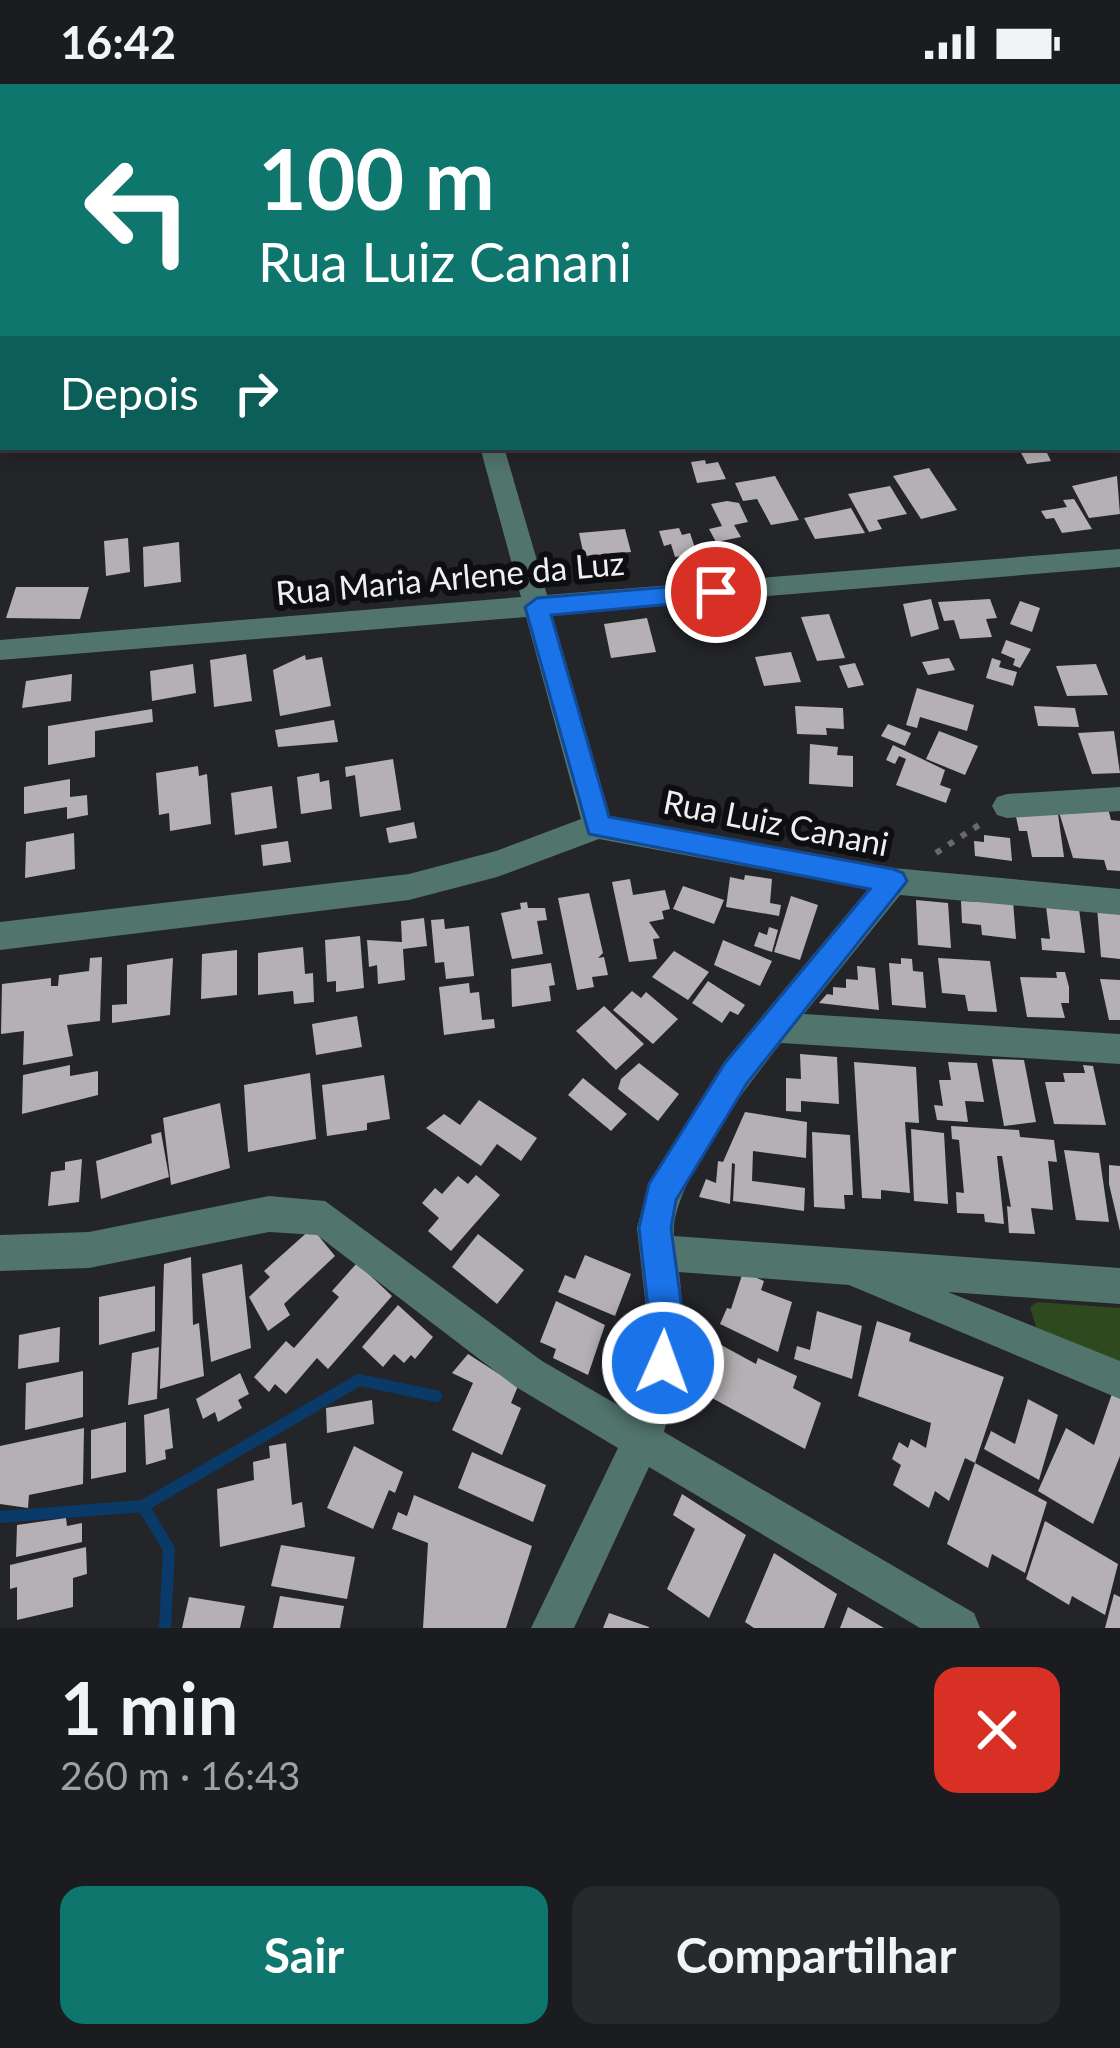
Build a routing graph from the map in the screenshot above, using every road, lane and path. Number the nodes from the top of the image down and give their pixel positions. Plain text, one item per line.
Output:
1 (493, 450) edge
2 (1120, 558) edge
3 (537, 607) junction
4 (0, 650) edge
5 (1120, 799) edge
6 (1007, 806) joint
7 (598, 826) junction
8 (893, 881) junction
9 (1120, 902) edge
10 (0, 936) edge
11 (772, 1027) junction
12 (1120, 1048) edge
13 (659, 1252) junction
14 (0, 1253) edge
15 (836, 1265) junction
16 (1120, 1286) edge
17 (1120, 1380) edge
18 (642, 1440) junction
19 (552, 1628) edge
20 (959, 1628) edge

1 - 3 street
2 - 3 street, Rua Maria Arlene da Luz
3 - 4 street, Rua Maria Arlene da Luz
3 - 7 street
5 - 6 street
6 - 8 path
7 - 8 street, Rua Luiz Canani
7 - 10 street
8 - 9 street, Rua Luiz Canani
8 - 11 street
11 - 12 street
11 - 13 street
13 - 15 street
13 - 18 street
14 - 18 street
15 - 16 street
15 - 17 street
18 - 19 street
18 - 20 street

